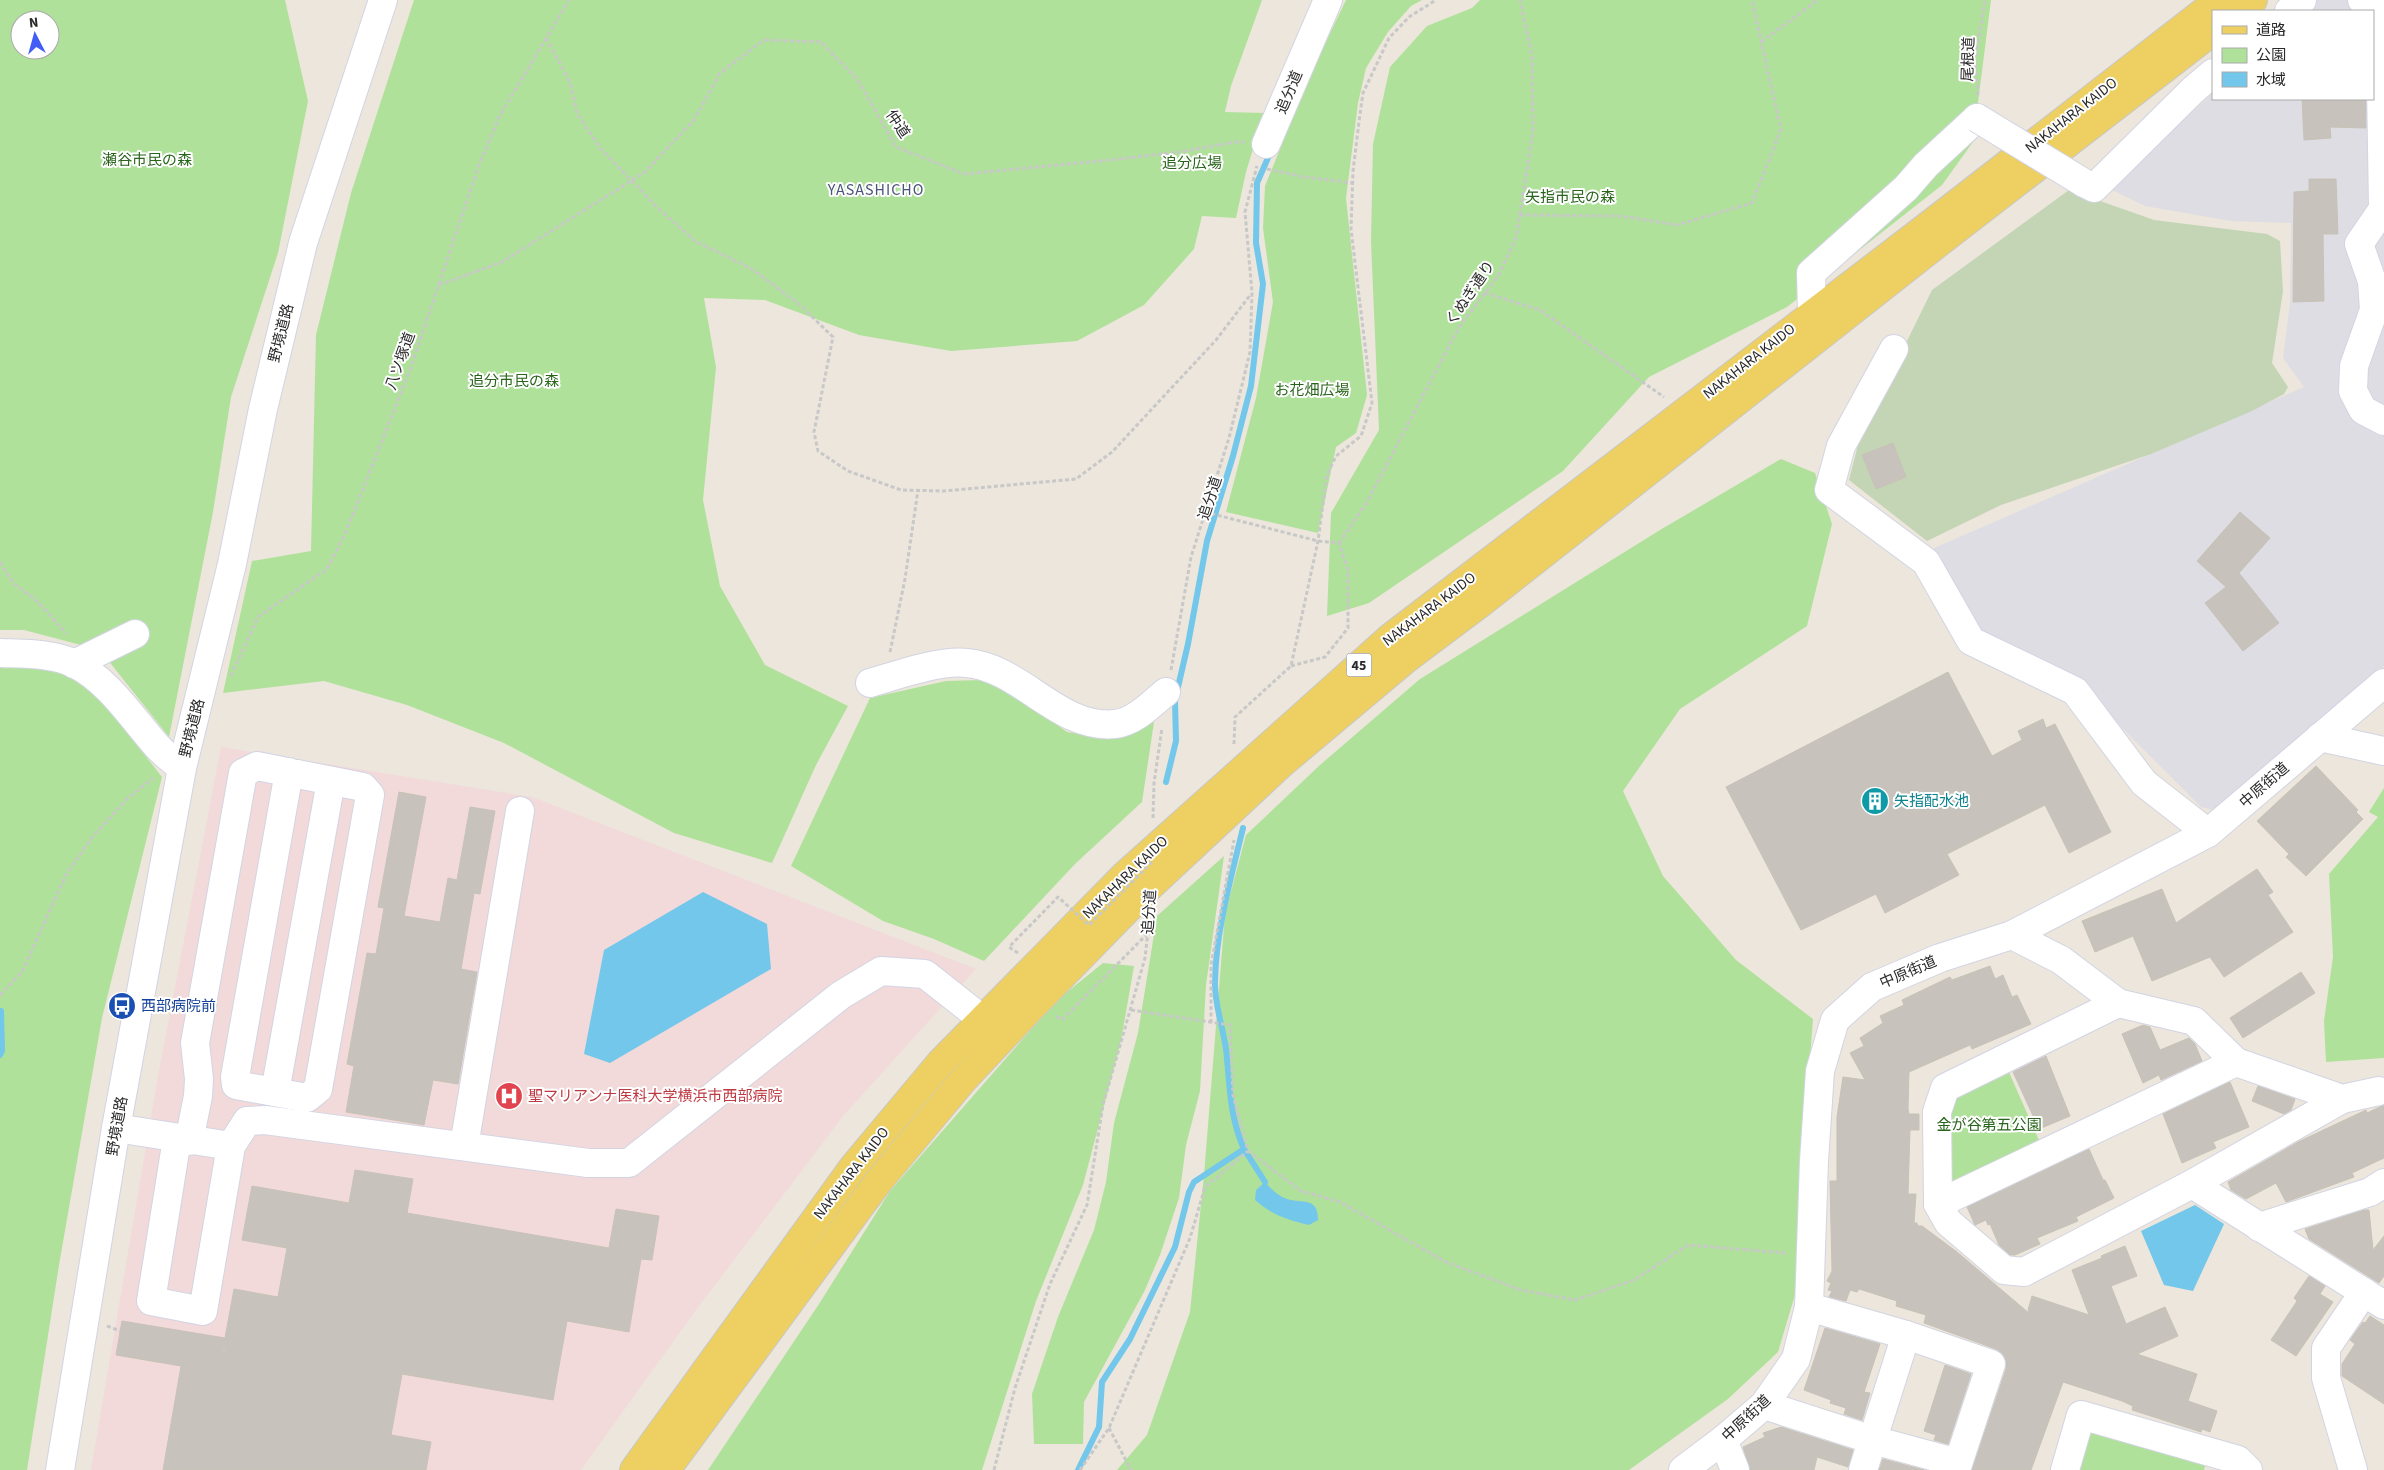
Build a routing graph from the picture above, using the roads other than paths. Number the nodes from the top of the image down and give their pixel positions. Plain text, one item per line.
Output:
1 (383, 0) edge
2 (1328, 0) edge
3 (2218, 0) edge
4 (2253, 0) edge
5 (2302, 0) edge
6 (2362, 0) edge
7 (2239, 10) edge
8 (2290, 10) edge
9 (2212, 32) edge
10 (2212, 75) edge
11 (1262, 155) road end
12 (2384, 209) edge
13 (1812, 313) junction
14 (1894, 349) dead end
15 (2384, 421) edge
16 (135, 634) dead end
17 (0, 653) edge
18 (74, 664) junction
19 (877, 681) road end
20 (2384, 683) edge
21 (1166, 692) road end
22 (2320, 737) junction
23 (2384, 751) edge
24 (182, 768) junction
25 (289, 772) junction
26 (331, 781) junction
27 (520, 811) dead end
28 (2208, 833) junction
29 (2012, 935) junction
30 (2118, 1003) junction
31 (982, 1019) junction
32 (2236, 1062) junction
33 (2379, 1091) dead end
34 (276, 1092) junction
35 (2342, 1099) junction
36 (116, 1128) junction
37 (183, 1140) junction
38 (231, 1146) junction
39 (464, 1146) junction
40 (2192, 1184) junction
41 (2379, 1192) edge
42 (1938, 1204) junction
43 (2259, 1227) junction
44 (2374, 1299) edge
45 (1809, 1307) junction
46 (1906, 1336) junction
47 (1764, 1405) junction
48 (1723, 1440) junction
49 (1873, 1440) junction
50 (1956, 1467) edge
51 (60, 1470) edge
52 (634, 1470) edge
53 (666, 1470) edge
54 (1682, 1470) edge
55 (1735, 1470) edge
56 (1863, 1470) edge
57 (2065, 1470) edge
58 (2248, 1470) edge
59 (2353, 1470) edge

1 - 24 street, 野境道路
2 - 11 street, 追分道
3 - 13 main road, NAKAHARA KAIDO / 45
4 - 7 main road
5 - 8 street
6 - 12 street
9 - 53 main road, NAKAHARA KAIDO / 45
10 - 13 street, bridge
12 - 15 street
13 - 31 main road, NAKAHARA KAIDO / 45
14 - 28 street
16 - 18 street
17 - 18 street
18 - 24 street
19 - 21 street
20 - 22 street, 中原街道
22 - 23 street
22 - 28 street, 中原街道
24 - 36 street, 野境道路
25 - 26 street
25 - 34 street
25 - 37 street
26 - 34 street
26 - 34 street
27 - 39 street
28 - 29 street, 中原街道
29 - 30 street
29 - 45 street, 中原街道
30 - 32 street
30 - 42 street
31 - 39 street
31 - 52 main road, NAKAHARA KAIDO / 45
32 - 35 street
32 - 42 street
33 - 35 street
35 - 40 street
36 - 37 street
36 - 51 street, 野境道路
37 - 38 street
37 - 38 street
38 - 39 street
40 - 42 street
40 - 43 street
41 - 43 street
43 - 44 street
44 - 59 street
45 - 46 street
45 - 47 street, 中原街道
46 - 49 street
46 - 50 street
47 - 48 street, 中原街道
47 - 49 street
48 - 54 street, 中原街道
48 - 55 street
49 - 50 street
49 - 56 street
57 - 58 street

